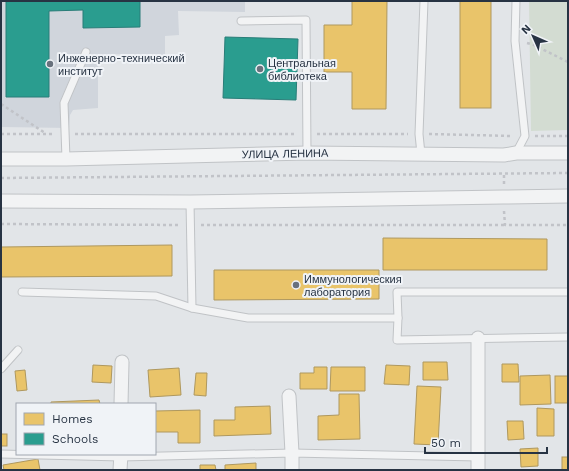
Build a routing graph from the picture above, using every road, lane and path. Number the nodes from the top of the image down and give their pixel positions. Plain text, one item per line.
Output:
1 (424, 1) edge
2 (516, 1) edge
3 (241, 21) dead end
4 (515, 41) junction
5 (86, 52) dead end
6 (568, 62) edge
7 (1, 104) edge
8 (1, 134) edge
9 (45, 134) junction
10 (65, 134) junction
11 (308, 134) junction
12 (420, 134) junction
13 (525, 136) junction
14 (568, 136) edge
15 (307, 153) junction
16 (516, 153) junction
17 (568, 153) edge
18 (421, 154) junction
19 (1, 159) edge
20 (66, 159) junction
21 (568, 173) edge
22 (1, 178) edge
23 (568, 196) edge
24 (1, 201) edge
25 (190, 202) junction
26 (1, 224) edge
27 (191, 224) junction
28 (505, 225) dead end
29 (22, 292) dead end
30 (568, 292) edge
31 (192, 308) junction
32 (398, 318) junction
33 (568, 337) edge
34 (478, 338) junction
35 (18, 350) dead end
36 (122, 362) dead end
37 (1, 368) edge
38 (289, 396) dead end
39 (121, 403) edge
40 (292, 453) junction
41 (1, 454) edge
42 (16, 455) edge
43 (21, 455) edge
44 (121, 460) edge
45 (478, 464) edge
46 (292, 470) edge

1 - 12 lane
2 - 4 lane
3 - 11 lane
4 - 6 path
4 - 13 lane
5 - 10 lane
7 - 9 path
8 - 9 path
9 - 10 path
10 - 11 path
10 - 20 lane
11 - 12 path
11 - 15 lane
12 - 13 path
12 - 18 lane
13 - 14 path
13 - 16 lane
15 - 18 street, УЛИЦА ЛЕНИНА
15 - 20 street, УЛИЦА ЛЕНИНА
16 - 17 street, УЛИЦА ЛЕНИНА
16 - 18 street, УЛИЦА ЛЕНИНА
19 - 20 street, УЛИЦА ЛЕНИНА
21 - 22 path
23 - 25 street
24 - 25 street
25 - 27 lane
26 - 27 path
27 - 28 path
27 - 31 lane
29 - 31 lane
30 - 32 lane
31 - 32 lane
32 - 34 lane
33 - 34 lane
34 - 45 street
35 - 37 lane
36 - 39 street
38 - 40 street
40 - 44 lane
40 - 45 lane
40 - 46 street
41 - 42 lane
43 - 44 lane

